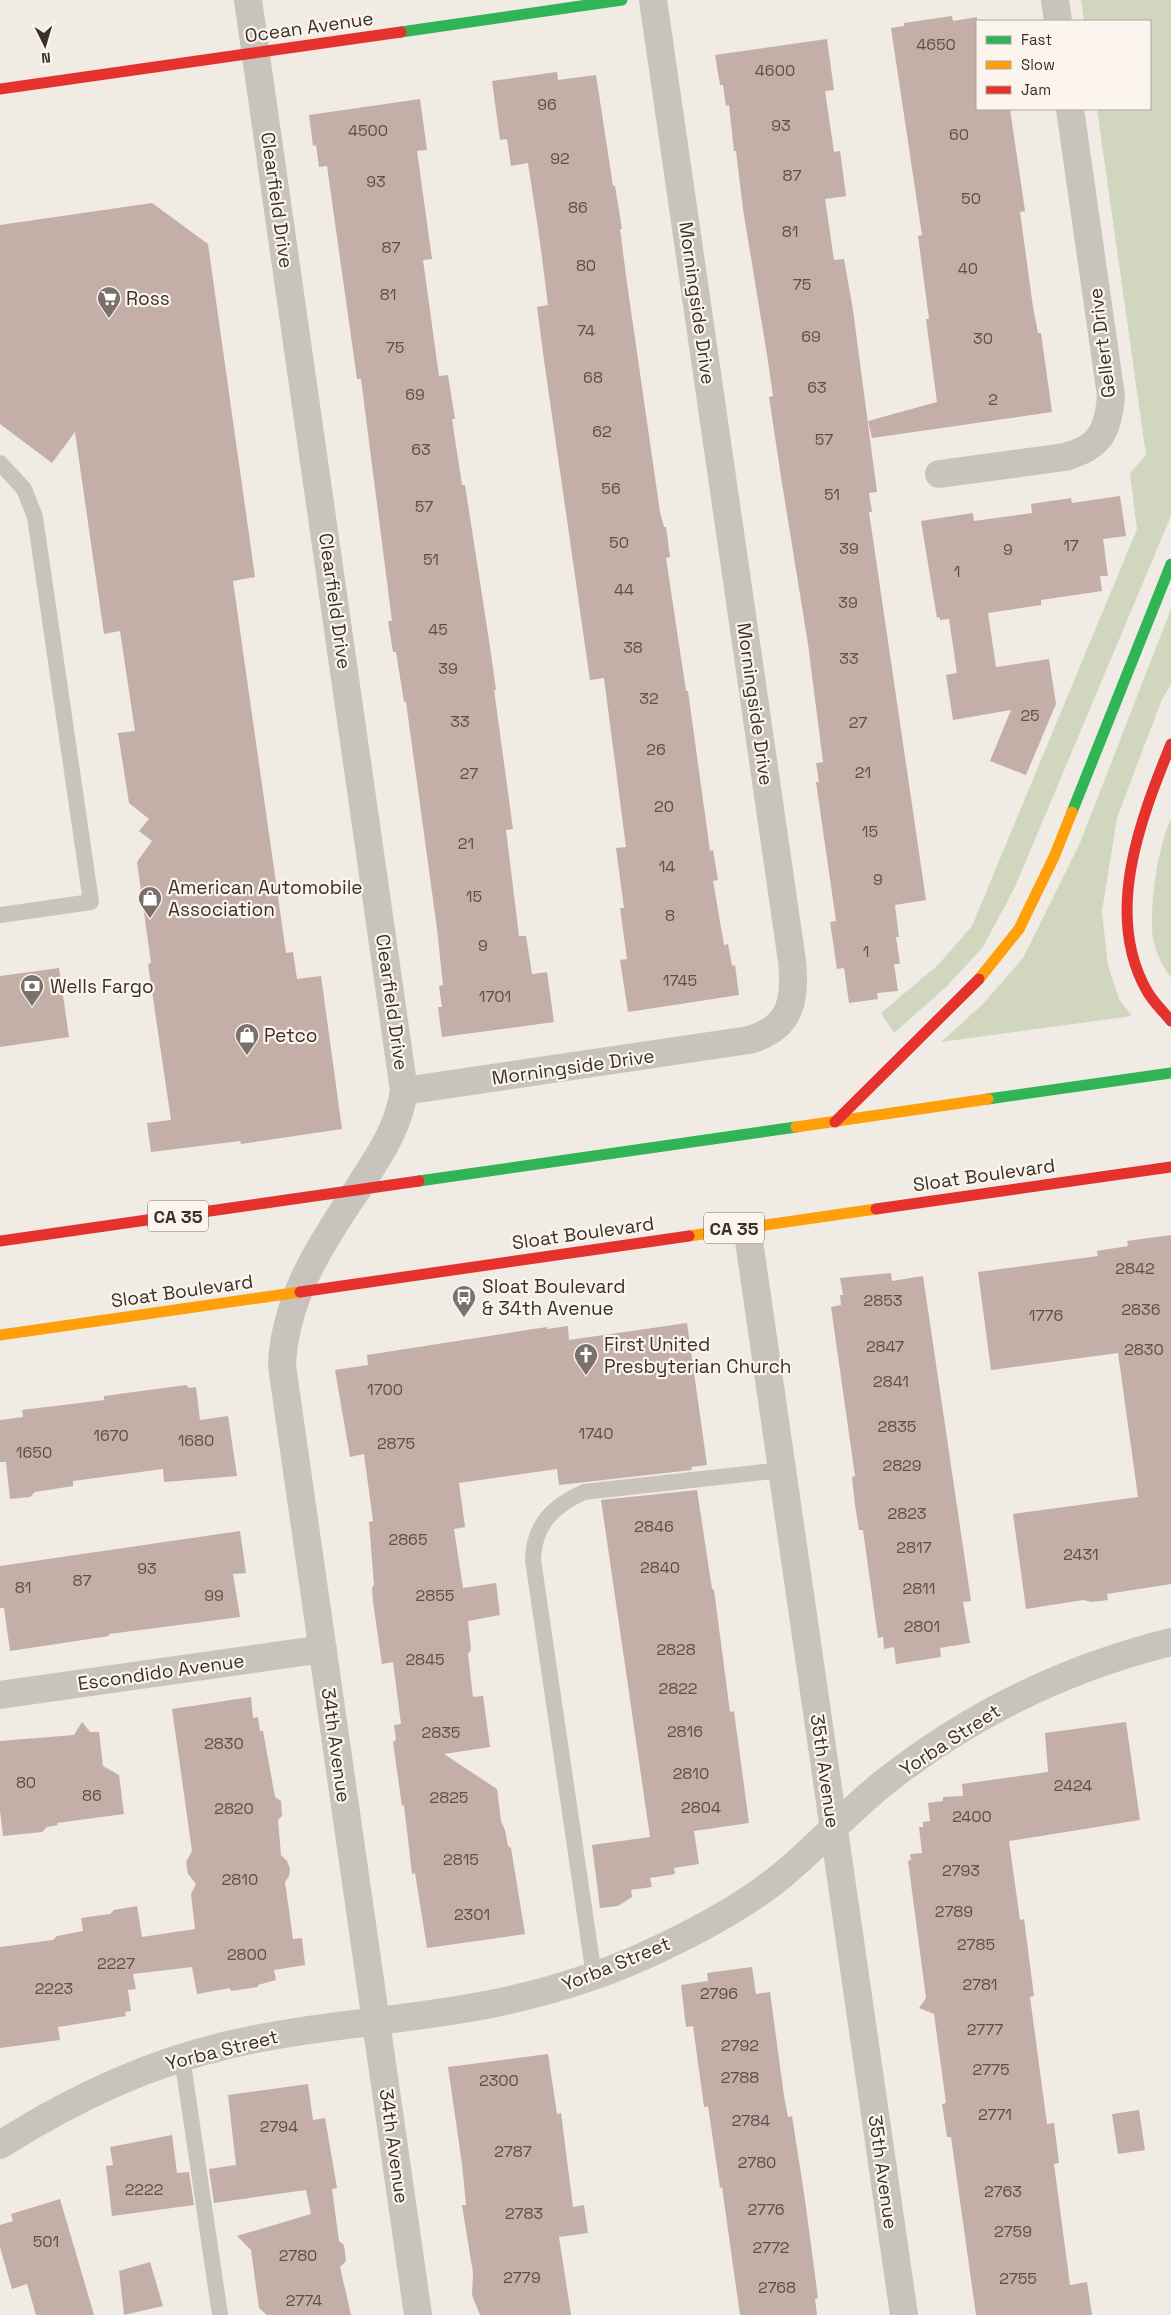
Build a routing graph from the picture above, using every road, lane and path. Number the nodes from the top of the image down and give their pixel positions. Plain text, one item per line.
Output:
1 (248, 0) edge
2 (622, 0) edge
3 (654, 0) edge
4 (1055, 0) edge
5 (1058, 20) edge
6 (256, 53) junction
7 (0, 89) edge
8 (1070, 110) edge
9 (0, 463) edge
10 (939, 474) dead end
11 (1171, 564) edge
12 (1171, 744) edge
13 (0, 915) edge
14 (1171, 1021) edge
15 (1171, 1073) edge
16 (404, 1091) junction
17 (835, 1122) junction
18 (1171, 1167) edge
19 (356, 1191) junction
20 (747, 1227) junction
21 (0, 1241) edge
22 (298, 1293) junction
23 (0, 1335) edge
24 (782, 1470) junction
25 (1171, 1642) edge
26 (323, 1649) junction
27 (0, 1696) edge
28 (834, 1828) junction
29 (594, 1976) junction
30 (376, 2021) junction
31 (182, 2057) junction
32 (0, 2145) edge
33 (220, 2315) edge
34 (418, 2315) edge
35 (904, 2315) edge

1 - 6 street, Clearfield Drive
2 - 6 main road, Ocean Avenue
3 - 16 street, Morningside Drive
4 - 5 street
6 - 7 main road, Ocean Avenue
6 - 16 street, Clearfield Drive
8 - 10 street, Gellert Drive
9 - 13 lane
11 - 17 main road
12 - 14 main road
15 - 17 main road, CA 35
16 - 19 street, Clearfield Drive
17 - 19 main road, CA 35
18 - 20 main road, Sloat Boulevard / CA 35
19 - 21 main road, CA 35
19 - 22 street, 34th Avenue
20 - 22 main road, Sloat Boulevard / CA 35
20 - 24 street, 35th Avenue
22 - 23 main road, Sloat Boulevard / CA 35
22 - 26 street, 34th Avenue
24 - 28 street, 35th Avenue
24 - 29 lane
25 - 28 street, Yorba Street
26 - 27 street, Escondido Avenue
26 - 30 street, 34th Avenue
28 - 29 street, Yorba Street
28 - 35 street, 35th Avenue
29 - 30 street, Yorba Street
30 - 31 street, Yorba Street
30 - 34 street, 34th Avenue
31 - 32 street, Yorba Street
31 - 33 lane

